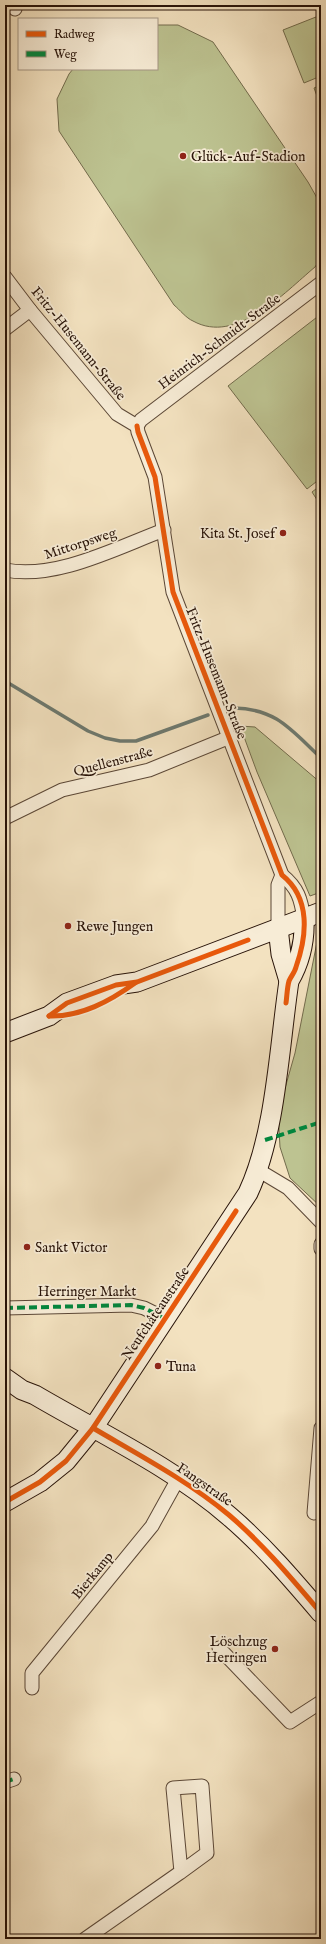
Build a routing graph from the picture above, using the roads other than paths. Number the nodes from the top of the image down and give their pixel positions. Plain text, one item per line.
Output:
1 (5, 277) edge
2 (321, 283) edge
3 (30, 310) junction
4 (5, 329) edge
5 (137, 426) junction
6 (164, 530) junction
7 (5, 570) edge
8 (230, 737) junction
9 (5, 818) edge
10 (282, 875) junction
11 (313, 916) edge
12 (278, 928) junction
13 (289, 981) junction
14 (5, 1033) edge
15 (258, 1170) junction
16 (321, 1222) edge
17 (321, 1244) edge
18 (321, 1249) edge
19 (5, 1308) edge
20 (166, 1319) junction
21 (5, 1366) edge
22 (5, 1378) edge
23 (35, 1394) junction
24 (93, 1428) junction
25 (321, 1428) edge
26 (178, 1479) junction
27 (5, 1502) edge
28 (314, 1513) dead end
29 (321, 1613) edge
30 (219, 1648) dead end
31 (32, 1688) dead end
32 (321, 1702) edge
33 (180, 1872) junction
34 (85, 1939) edge

1 - 3 street, Fritz-Husemann-Straße
2 - 5 street, Heinrich-Schmidt-Straße
3 - 4 street
3 - 5 street, Fritz-Husemann-Straße
5 - 6 street, Fritz-Husemann-Straße
6 - 7 street, Mittorpsweg
6 - 8 street, Fritz-Husemann-Straße
8 - 9 street, Quellenstraße
8 - 10 street, Fritz-Husemann-Straße
10 - 11 street, Fritz-Husemann-Straße
10 - 12 street
11 - 12 main road
11 - 13 main road, Neufchâteaustraße
12 - 13 main road, Neufchâteaustraße
12 - 14 main road
13 - 15 main road, Neufchâteaustraße
15 - 16 street
15 - 20 main road, Neufchâteaustraße
17 - 18 street
19 - 20 street, Herringer Markt
20 - 24 main road, Neufchâteaustraße
21 - 23 main road, Fangstraße
22 - 23 main road, Fangstraße
23 - 24 main road, Fangstraße
24 - 26 main road, Fangstraße
24 - 27 main road, Neufchâteaustraße
25 - 28 street
26 - 29 main road, Fangstraße
26 - 31 street, Bierkamp
30 - 32 street
33 - 33 street
33 - 34 street

